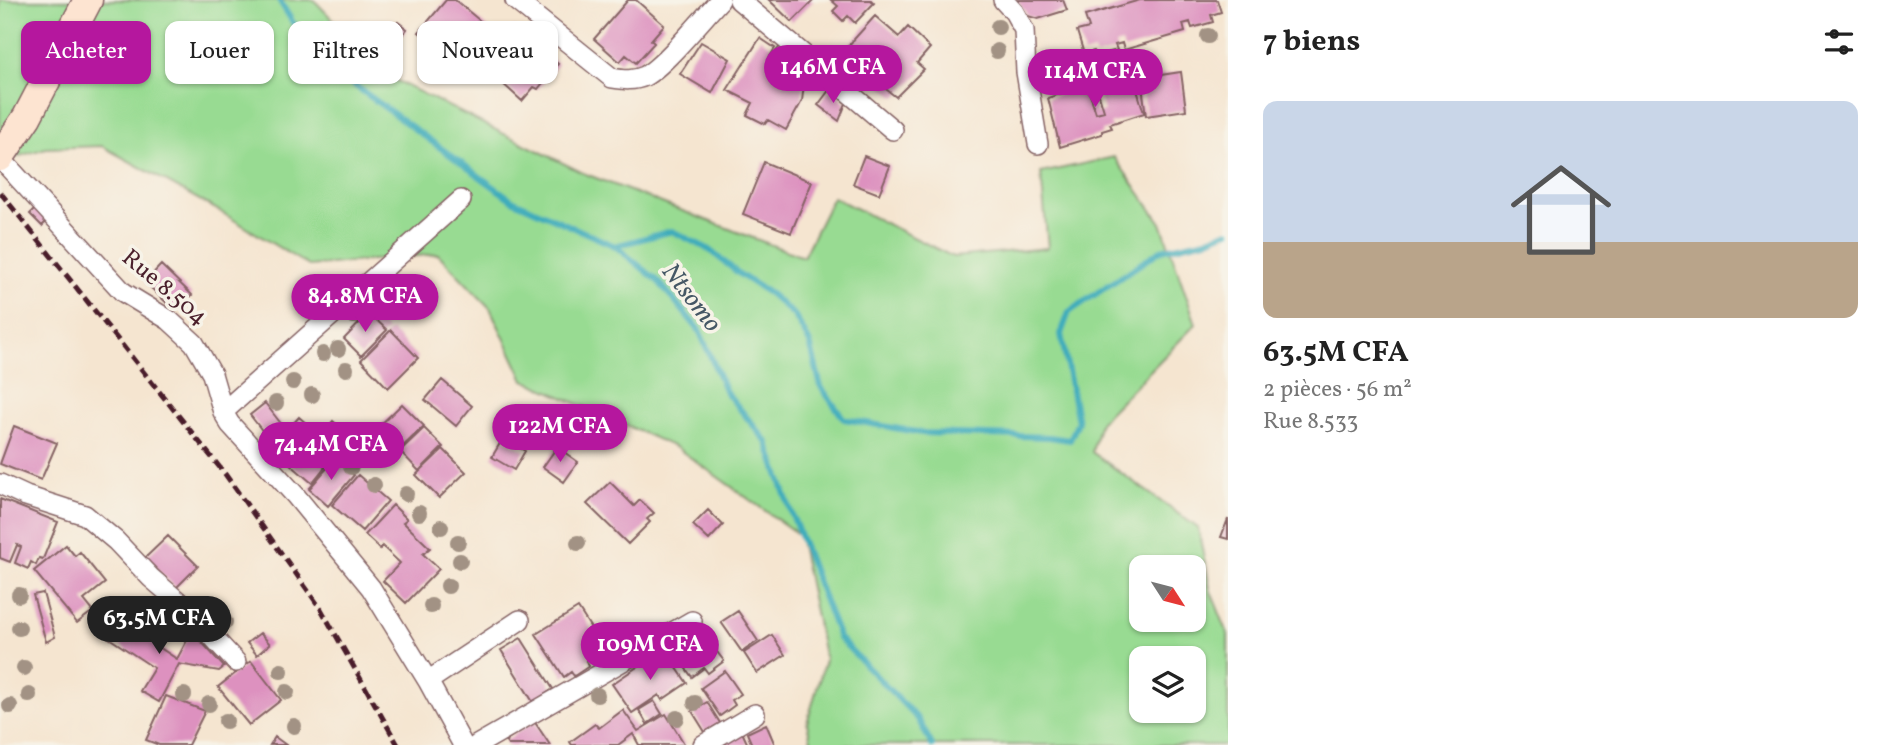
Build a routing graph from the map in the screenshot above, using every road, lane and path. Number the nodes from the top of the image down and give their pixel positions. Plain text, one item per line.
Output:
1 (88, 0) edge
2 (514, 0) edge
3 (720, 0) edge
4 (739, 0) edge
5 (1003, 0) edge
6 (893, 130) dead end
7 (1038, 144) dead end
8 (0, 158) edge
9 (461, 200) dead end
10 (223, 412) junction
11 (0, 484) edge
12 (520, 620) dead end
13 (692, 621) dead end
14 (236, 662) dead end
15 (428, 681) junction
16 (755, 714) dead end
17 (463, 745) edge
18 (477, 745) edge
19 (703, 745) edge

1 - 8 main road
2 - 3 street
4 - 6 street
5 - 7 street
8 - 10 street, Rue 8.504
9 - 10 street
10 - 15 street, Rue 8.504
11 - 14 street
12 - 15 street
13 - 18 street
15 - 17 street, Rue 8.504
16 - 19 street

